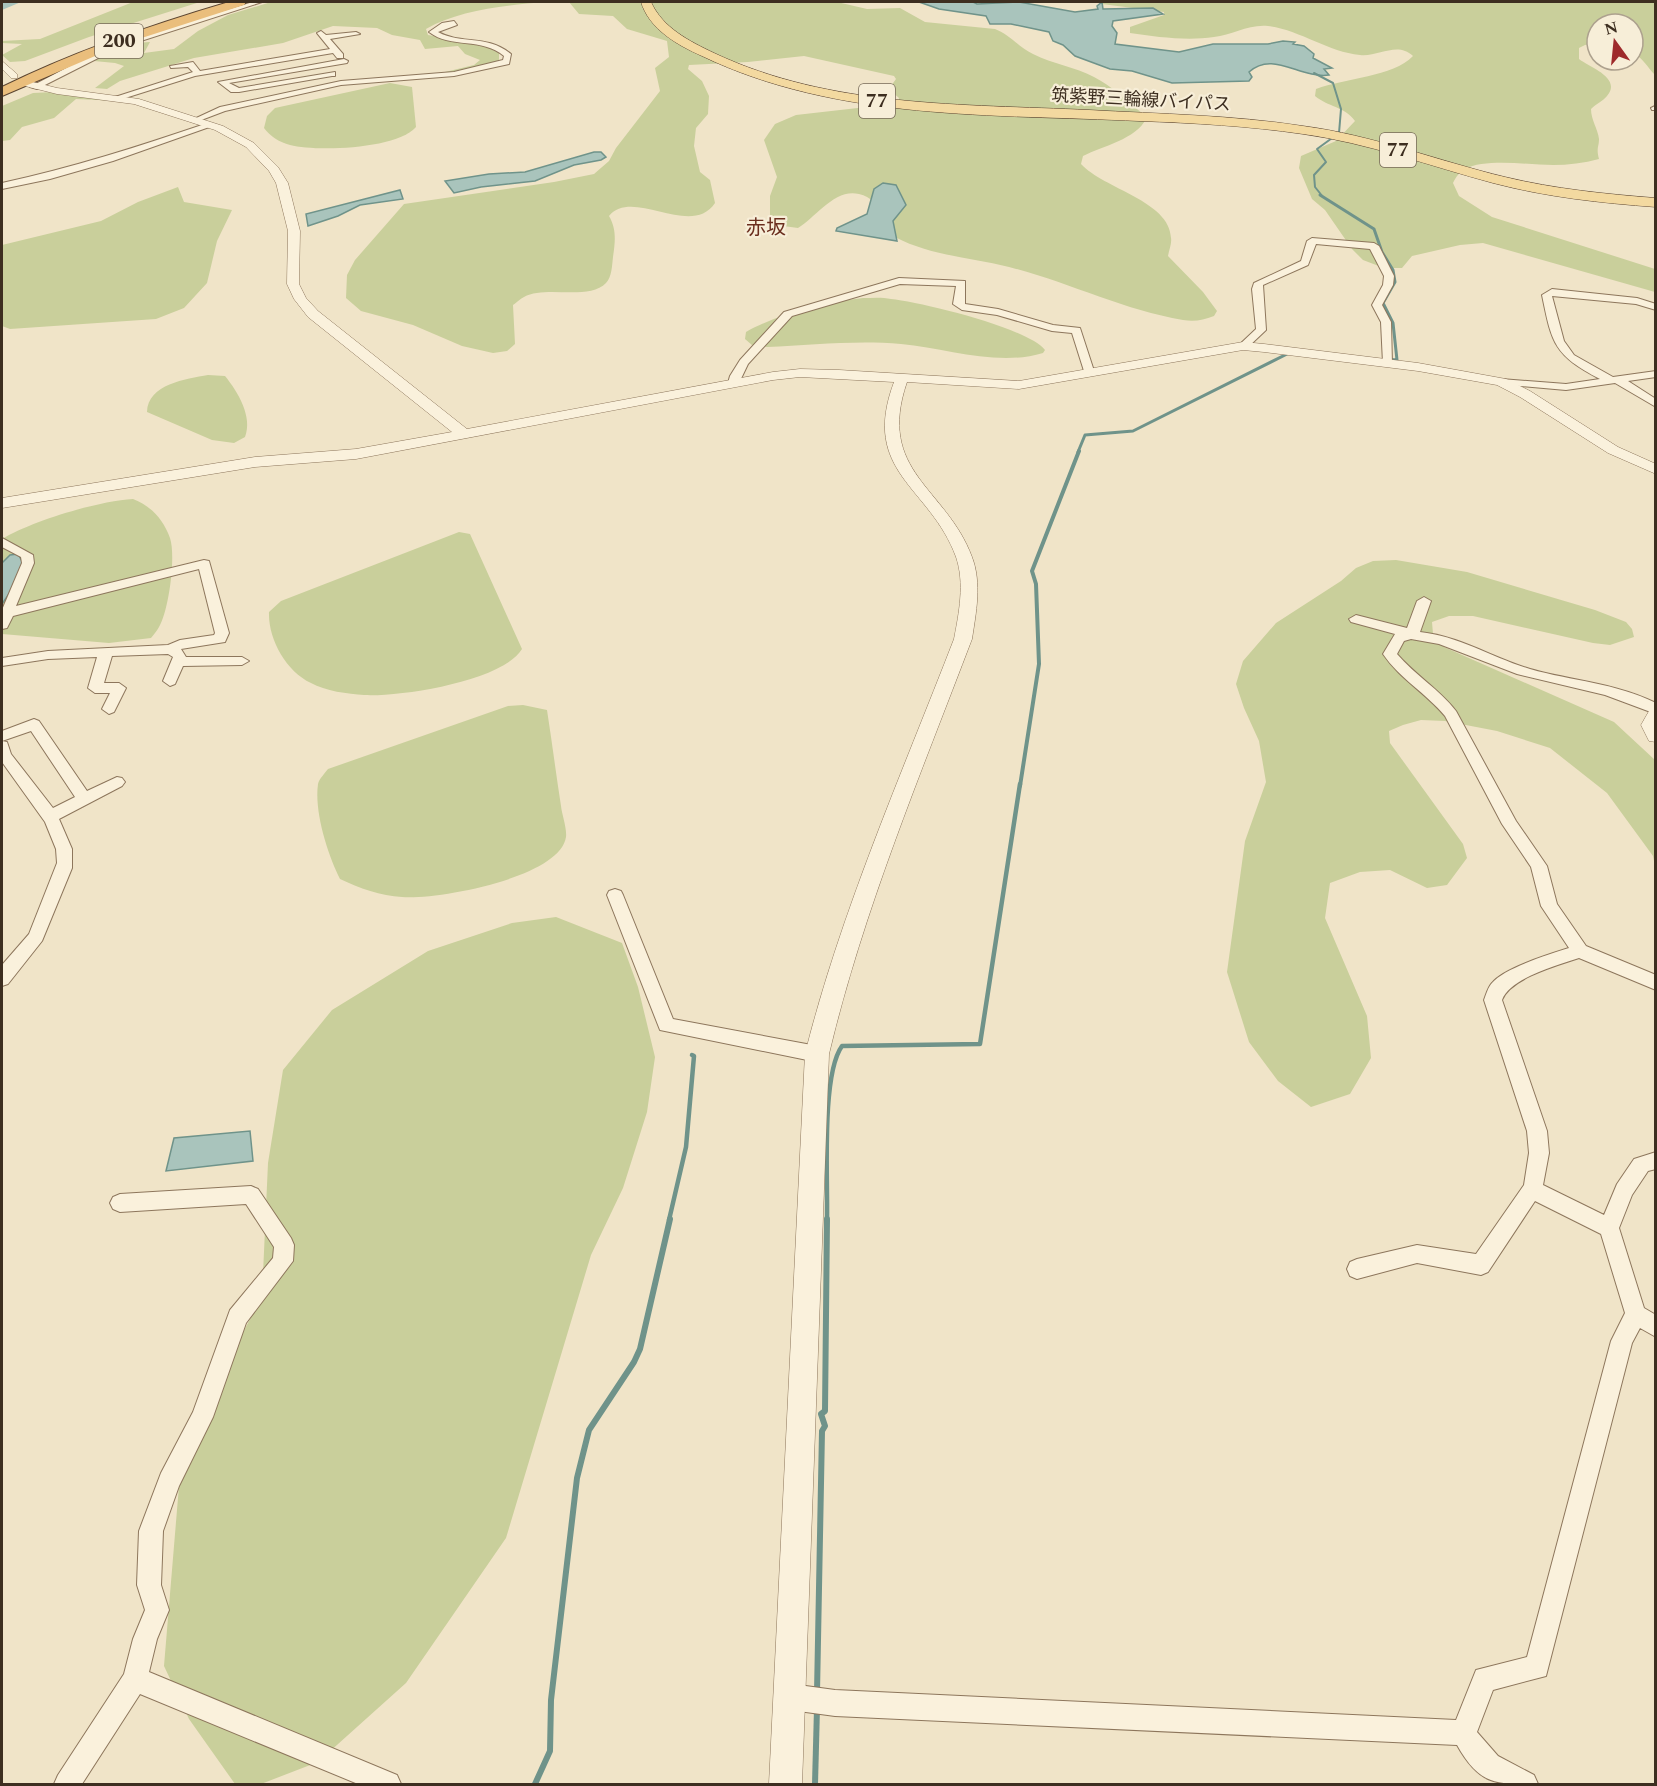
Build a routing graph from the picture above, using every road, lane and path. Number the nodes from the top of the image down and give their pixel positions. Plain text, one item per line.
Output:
1 (225, 2) edge
2 (240, 2) edge
3 (259, 2) edge
4 (646, 2) edge
5 (454, 23) dead end
6 (356, 34) dead end
7 (297, 46) dead end
8 (262, 50) dead end
9 (335, 50) junction
10 (307, 55) junction
11 (226, 57) dead end
12 (271, 61) junction
13 (344, 61) junction
14 (2, 64) edge
15 (174, 66) dead end
16 (235, 67) junction
17 (198, 73) junction
18 (340, 73) dead end
19 (9, 76) edge
20 (358, 81) junction
21 (31, 85) junction
22 (2, 86) edge
23 (2, 92) edge
24 (119, 97) junction
25 (2, 101) edge
26 (195, 120) junction
27 (211, 125) junction
28 (2, 186) edge
29 (1656, 203) edge
30 (1656, 307) edge
31 (1243, 346) junction
32 (1388, 363) junction
33 (1089, 371) junction
34 (1656, 374) edge
35 (902, 378) junction
36 (1614, 380) junction
37 (1501, 382) junction
38 (734, 383) junction
39 (1656, 404) edge
40 (466, 435) junction
41 (1656, 470) edge
42 (2, 504) edge
43 (2, 542) edge
44 (1424, 601) dead end
45 (4, 619) edge
46 (1356, 619) dead end
47 (1412, 634) junction
48 (171, 649) junction
49 (106, 652) junction
50 (242, 661) dead end
51 (2, 662) edge
52 (178, 662) junction
53 (170, 681) dead end
54 (109, 709) dead end
55 (1656, 709) edge
56 (1656, 715) edge
57 (2, 736) edge
58 (1656, 736) edge
59 (2, 746) edge
60 (117, 782) dead end
61 (84, 799) junction
62 (49, 816) junction
63 (615, 895) dead end
64 (1580, 951) junction
65 (2, 979) edge
66 (1656, 982) edge
67 (818, 1054) junction
68 (1656, 1160) edge
69 (1532, 1190) junction
70 (120, 1203) dead end
71 (1609, 1228) junction
72 (1357, 1269) dead end
73 (1646, 1320) edge
74 (135, 1679) junction
75 (791, 1697) junction
76 (1464, 1733) junction
77 (67, 1785) edge
78 (388, 1785) edge
79 (786, 1785) edge
80 (1525, 1785) edge

1 - 22 highway, 200
2 - 23 highway, 200
3 - 21 street
4 - 29 main road, 筑紫野三輪線バイパス / 77
5 - 20 street
6 - 9 street
7 - 10 street
8 - 12 street
9 - 10 street
9 - 13 street
10 - 12 street
11 - 16 street
12 - 16 street
13 - 18 street
13 - 20 street
14 - 19 street
15 - 17 street
16 - 17 street
17 - 24 street
20 - 26 street
21 - 24 street
21 - 25 highway
24 - 26 street
26 - 27 street
27 - 28 street
27 - 40 street
30 - 36 street
31 - 32 street
31 - 32 street
31 - 33 street
32 - 37 street
33 - 35 street
33 - 38 street
34 - 36 street
35 - 38 street
35 - 67 street
36 - 37 street
36 - 39 street
37 - 41 street
38 - 40 street
40 - 42 street
43 - 45 street
44 - 47 street
45 - 48 street
46 - 47 street
47 - 55 street
47 - 64 street
48 - 49 street
48 - 52 street
49 - 51 street
49 - 54 street
50 - 52 street
52 - 53 street
56 - 58 street
57 - 61 street
59 - 62 street
60 - 61 street
61 - 62 street
62 - 65 street
63 - 67 street
64 - 66 street
64 - 69 street
67 - 75 street
68 - 71 street
69 - 71 street
69 - 72 street
70 - 74 street
71 - 73 street
73 - 76 street
74 - 77 street
74 - 78 street
75 - 76 street
75 - 79 street
76 - 80 street

